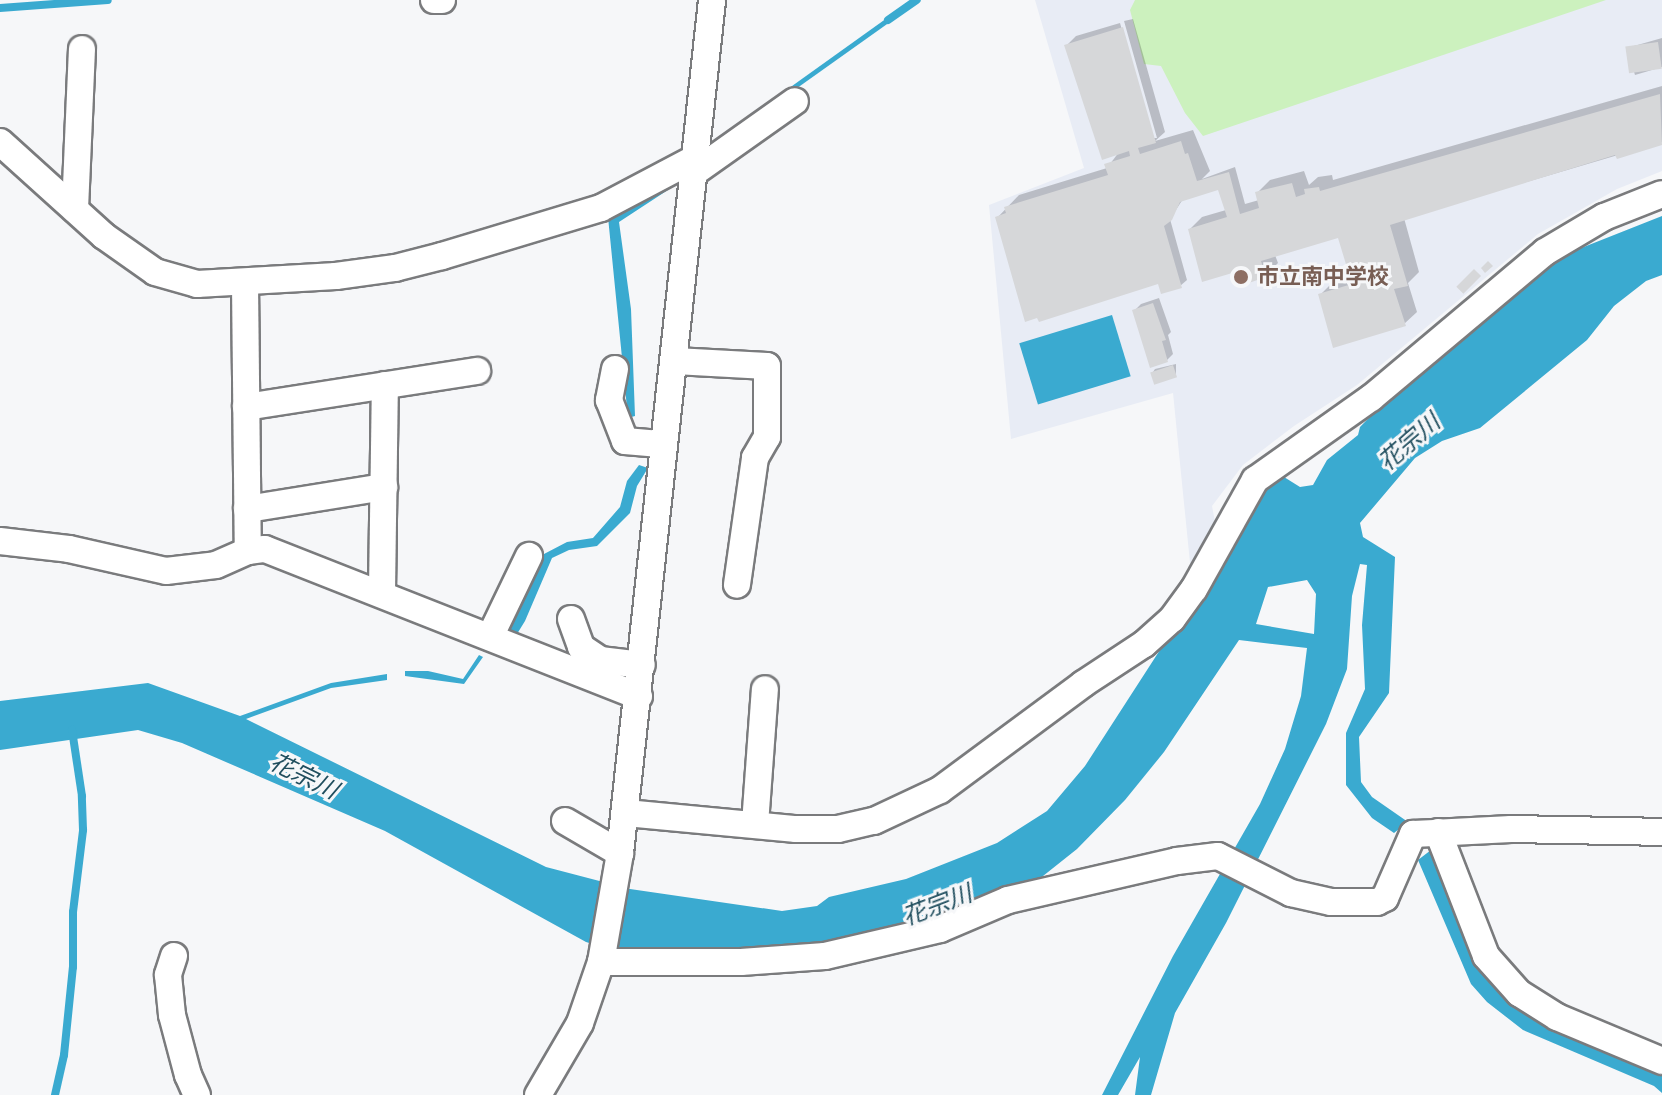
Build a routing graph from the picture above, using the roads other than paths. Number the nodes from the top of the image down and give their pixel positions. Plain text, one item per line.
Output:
1 (434, 0) edge
2 (442, 0) edge
3 (712, 0) edge
4 (82, 49) dead end
5 (795, 101) dead end
6 (0, 142) edge
7 (693, 166) junction
8 (1662, 194) edge
9 (75, 209) junction
10 (245, 283) junction
11 (675, 361) junction
12 (615, 369) dead end
13 (477, 371) dead end
14 (385, 385) junction
15 (246, 407) junction
16 (663, 444) junction
17 (384, 487) junction
18 (247, 509) junction
19 (0, 541) edge
20 (248, 551) junction
21 (529, 556) dead end
22 (737, 585) dead end
23 (382, 592) junction
24 (571, 619) dead end
25 (490, 637) junction
26 (642, 665) junction
27 (765, 689) dead end
28 (639, 696) junction
29 (626, 813) junction
30 (565, 821) dead end
31 (755, 824) junction
32 (1438, 832) junction
33 (1662, 832) edge
34 (618, 865) junction
35 (174, 956) dead end
36 (602, 959) junction
37 (1662, 1061) edge
38 (197, 1095) edge
39 (538, 1095) edge

1 - 2 street
3 - 7 street
4 - 9 street
5 - 7 street
6 - 9 street
7 - 10 street
7 - 11 street
8 - 31 street
9 - 10 street
10 - 15 street
11 - 16 street
11 - 22 street
12 - 16 street
13 - 14 street
14 - 15 street
14 - 17 street
15 - 18 street
16 - 26 street
17 - 18 street
17 - 23 street
18 - 20 street
19 - 20 street
20 - 23 street
21 - 25 street
23 - 25 street
24 - 26 street
25 - 28 street
26 - 28 street
27 - 31 street
28 - 29 street
29 - 31 street
29 - 34 street
30 - 34 street
32 - 33 street
32 - 36 street
32 - 37 street
34 - 36 street
35 - 38 street
36 - 39 street

